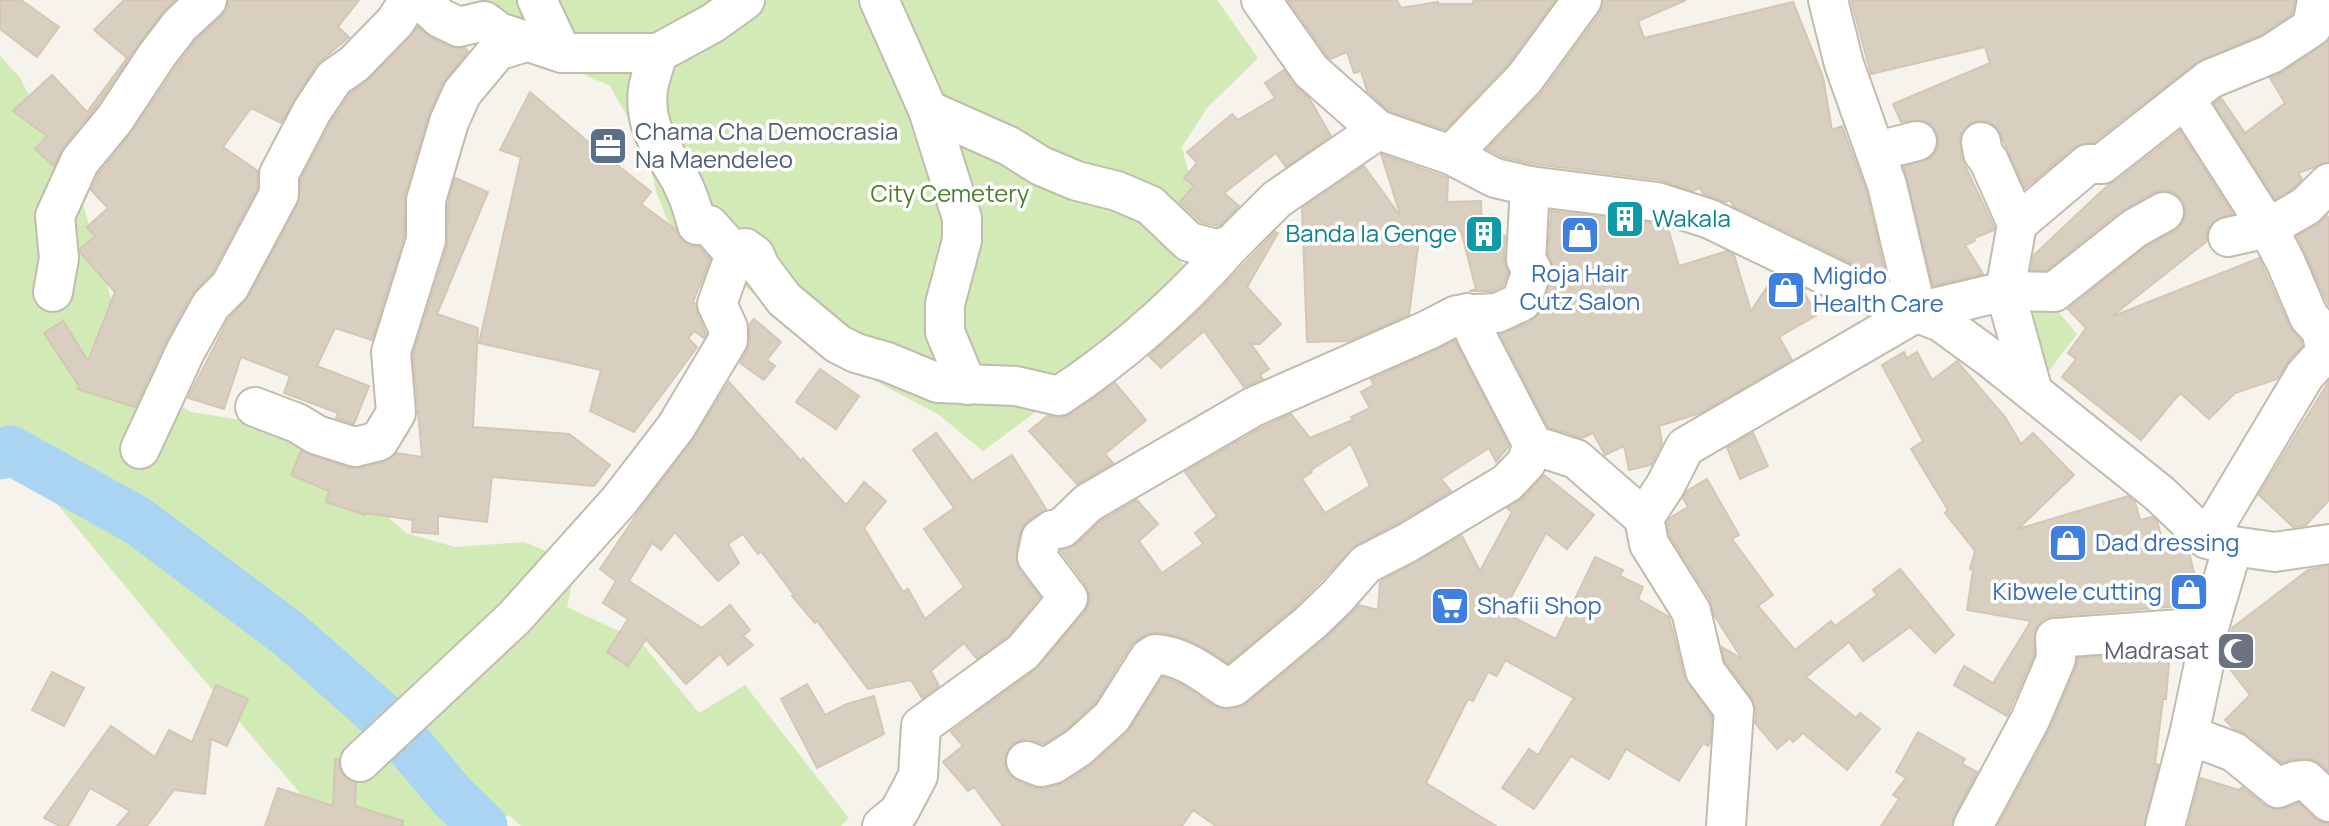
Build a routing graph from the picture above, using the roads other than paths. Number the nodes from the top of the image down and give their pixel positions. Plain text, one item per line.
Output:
1 (207, 0) edge
2 (409, 0) edge
3 (421, 0) edge
4 (537, 0) edge
5 (745, 0) edge
6 (878, 0) edge
7 (1261, 0) edge
8 (1582, 0) edge
9 (1828, 0) edge
10 (2317, 0) edge
11 (492, 10) edge
12 (526, 42) junction
13 (659, 52) junction
14 (562, 53) junction
15 (2186, 100) junction
16 (928, 110) junction
17 (1378, 130) junction
18 (1917, 141) dead end
19 (1981, 142) dead end
20 (1877, 151) junction
21 (1451, 155) junction
22 (2329, 183) edge
23 (1530, 186) junction
24 (2164, 212) dead end
25 (2017, 224) junction
26 (2268, 228) junction
27 (2228, 237) dead end
28 (1231, 245) junction
29 (735, 254) junction
30 (2005, 291) junction
31 (53, 292) dead end
32 (1917, 312) junction
33 (1467, 313) junction
34 (2325, 331) edge
35 (967, 385) junction
36 (2034, 392) junction
37 (255, 407) dead end
38 (1533, 445) junction
39 (140, 449) dead end
40 (1644, 518) junction
41 (2220, 542) junction
42 (2329, 544) edge
43 (2209, 627) junction
44 (2189, 735) junction
45 (1026, 761) dead end
46 (360, 762) dead end
47 (2329, 802) edge
48 (882, 826) edge
49 (1726, 826) edge
50 (1973, 826) edge
51 (2165, 826) edge

1 - 31 street
2 - 39 street
3 - 11 street
4 - 14 street
5 - 13 street
6 - 16 street
7 - 17 street
8 - 21 street
9 - 20 street
10 - 15 street
11 - 12 street
12 - 14 street
12 - 37 street
13 - 14 street
13 - 29 street
15 - 25 street
15 - 26 street
16 - 28 street
16 - 35 street
17 - 21 street
17 - 28 street
18 - 20 street
19 - 25 street
20 - 32 street
21 - 23 street
22 - 26 street
23 - 32 street
23 - 33 street
24 - 30 street
25 - 30 street
26 - 27 street
26 - 34 street
28 - 35 street
29 - 35 street
29 - 46 street
30 - 32 street
30 - 36 street
32 - 36 street
32 - 40 street
33 - 38 street
33 - 48 street
34 - 41 street
36 - 41 street
38 - 40 street
38 - 45 street
40 - 49 street
41 - 42 street
41 - 43 street
43 - 44 street
43 - 50 street
44 - 47 street
44 - 51 street

